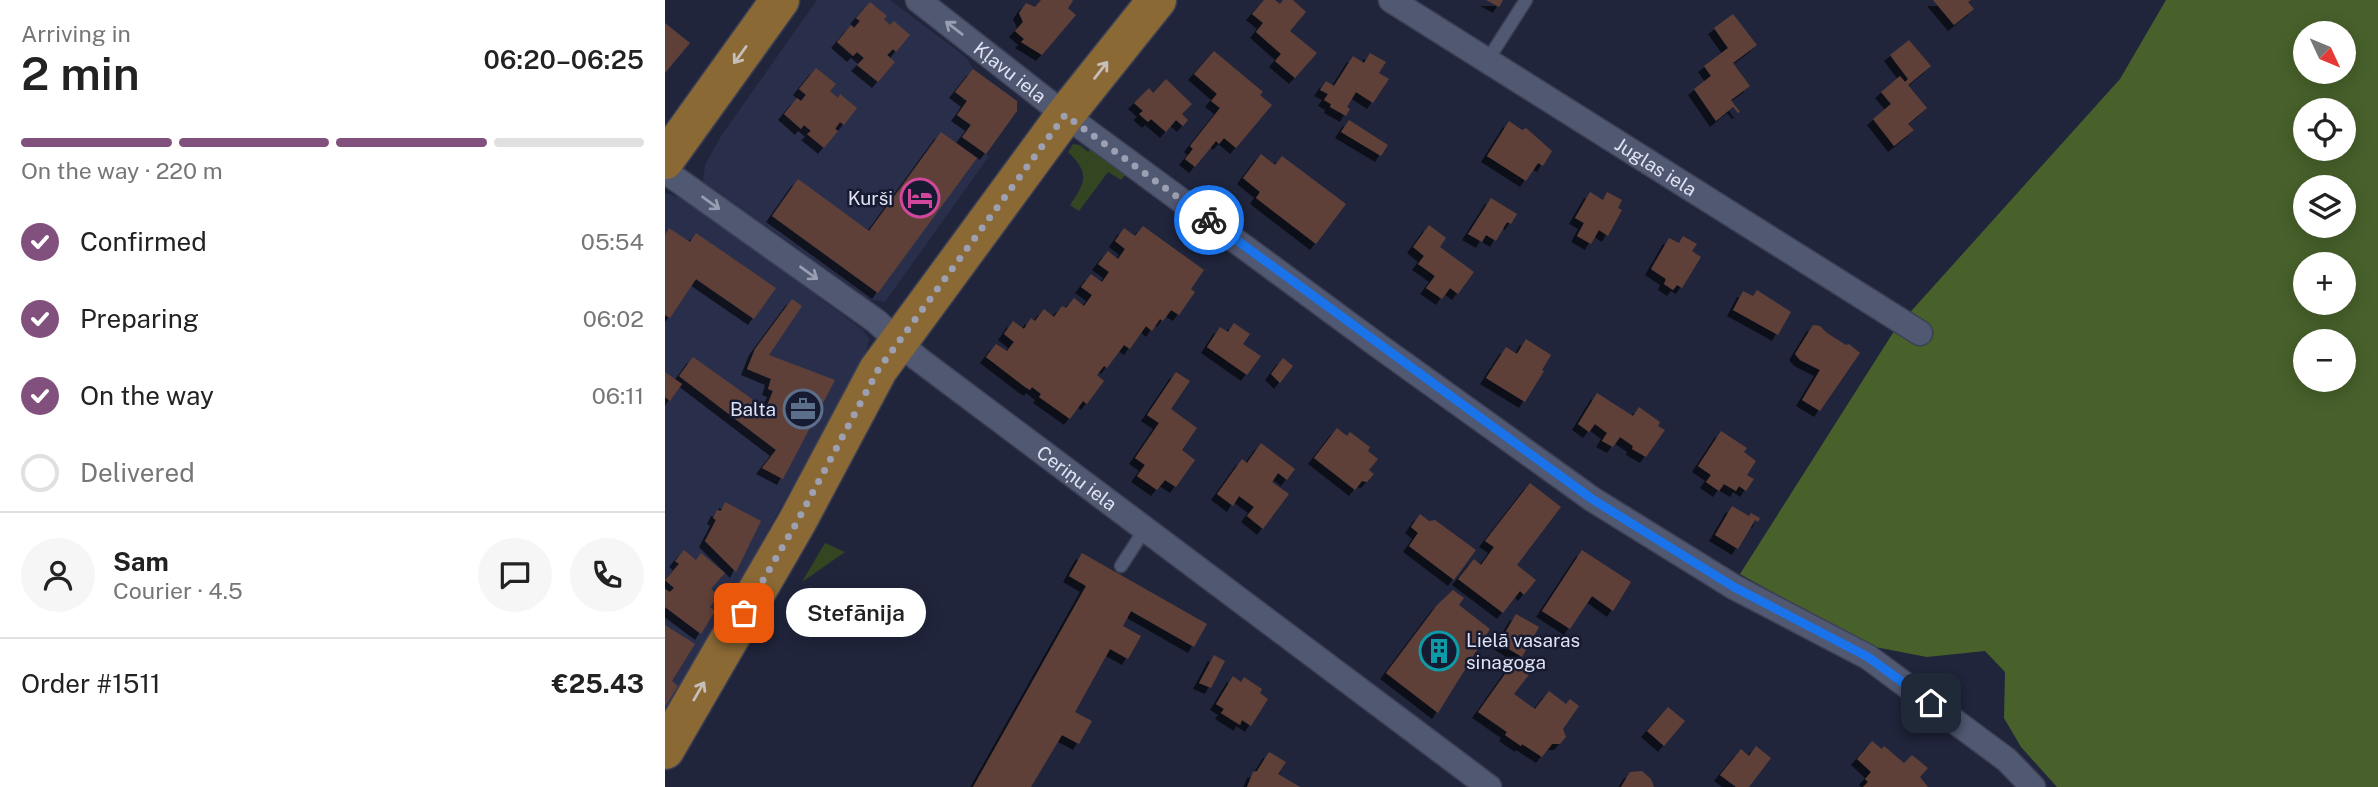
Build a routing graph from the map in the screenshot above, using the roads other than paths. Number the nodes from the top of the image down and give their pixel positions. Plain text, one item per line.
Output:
1 (780, 0) edge
2 (918, 0) edge
3 (1157, 0) edge
4 (1391, 0) edge
5 (1526, 0) edge
6 (1487, 61) junction
7 (1065, 115) junction
8 (665, 160) edge
9 (665, 171) edge
10 (1920, 333) dead end
11 (898, 339) junction
12 (1145, 529) junction
13 (1121, 565) dead end
14 (665, 750) edge
15 (1489, 787) edge
16 (2033, 787) edge

1 -> 8 main road
7 -> 2 street, Kļavu iela
7 -> 3 main road
4 - 6 street, Juglas iela
5 - 6 lane
6 - 10 street, Juglas iela
7 - 11 main road
7 - 16 street, Kļavu iela
9 -> 11 street, Ceriņu iela
11 - 12 street, Ceriņu iela
14 -> 11 main road
12 - 13 lane
12 - 15 street, Ceriņu iela

